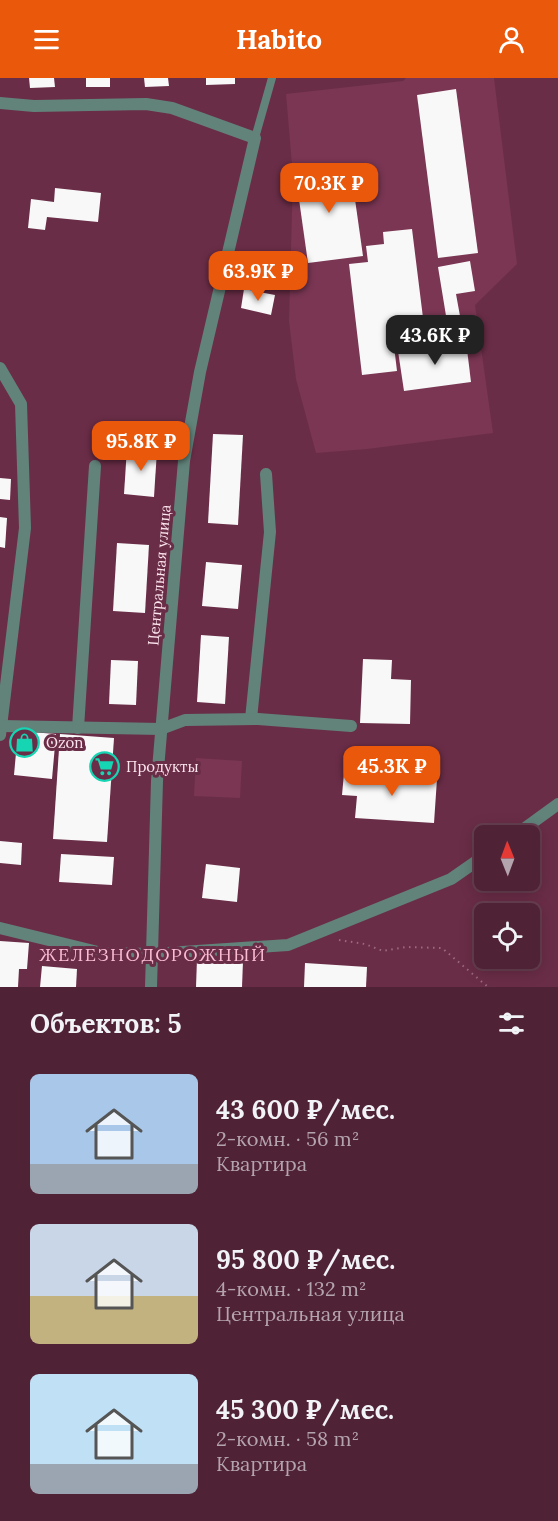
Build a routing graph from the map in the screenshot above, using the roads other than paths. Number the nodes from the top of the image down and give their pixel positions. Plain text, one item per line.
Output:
1 (272, 78) edge
2 (0, 103) edge
3 (255, 138) junction
4 (0, 368) edge
5 (95, 466) dead end
6 (266, 474) dead end
7 (252, 719) junction
8 (351, 726) dead end
9 (78, 728) junction
10 (161, 729) junction
11 (1, 731) edge
12 (558, 804) edge
13 (528, 825) edge
14 (474, 863) edge
15 (0, 928) edge
16 (153, 954) junction
17 (151, 987) edge

1 - 3 lane
2 - 3 street
3 - 10 street, Центральная улица
4 - 11 street
5 - 9 street
6 - 7 street
7 - 8 street
7 - 10 street
9 - 10 street
9 - 11 street
10 - 16 street, Центральная улица
12 - 13 street
14 - 16 street
15 - 16 street
16 - 17 street, Центральная улица

